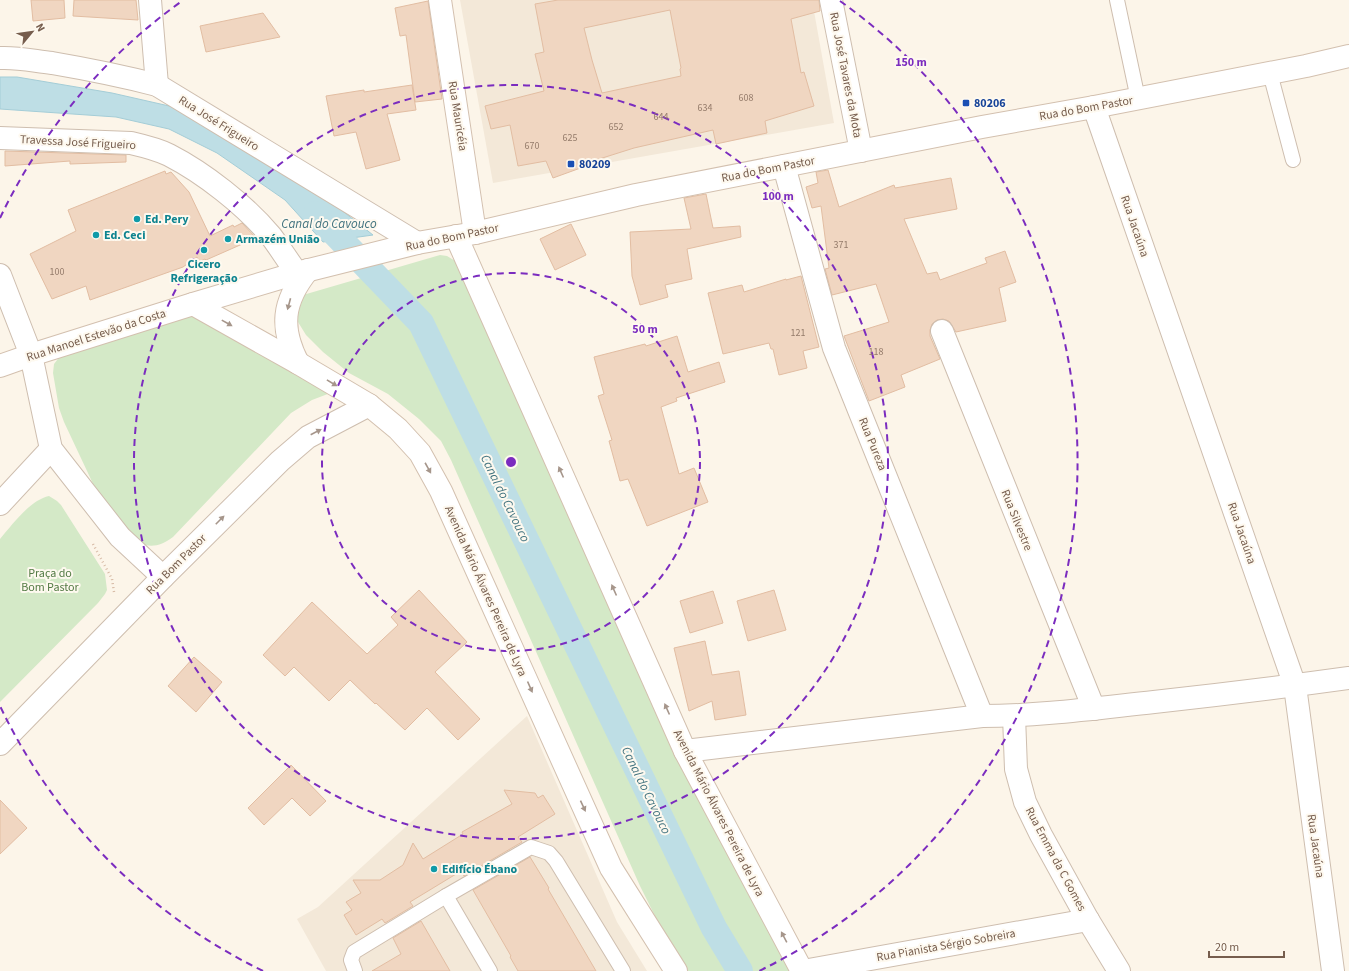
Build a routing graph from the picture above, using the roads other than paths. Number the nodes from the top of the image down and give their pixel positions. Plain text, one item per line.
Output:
1 (150, 0) edge
2 (440, 0) edge
3 (831, 0) edge
4 (1117, 0) edge
5 (1349, 56) edge
6 (0, 58) edge
7 (1270, 73) junction
8 (156, 85) junction
9 (1138, 99) junction
10 (1094, 107) junction
11 (0, 138) edge
12 (861, 151) junction
13 (1293, 160) dead end
14 (784, 166) junction
15 (466, 234) junction
16 (409, 246) junction
17 (307, 271) junction
18 (0, 275) edge
19 (193, 304) junction
20 (942, 331) dead end
21 (31, 354) junction
22 (298, 364) junction
23 (0, 366) edge
24 (369, 405) junction
25 (51, 449) junction
26 (0, 504) edge
27 (163, 577) junction
28 (1349, 678) edge
29 (1295, 686) junction
30 (1094, 709) junction
31 (982, 716) junction
32 (1014, 716) junction
33 (0, 744) edge
34 (685, 751) junction
35 (446, 896) junction
36 (1088, 920) junction
37 (355, 971) edge
38 (490, 971) edge
39 (623, 971) edge
40 (676, 971) edge
41 (803, 971) edge
42 (1119, 971) edge
43 (1333, 971) edge

1 - 8 street
2 - 15 street, Rua Mauricéia
3 - 12 street, Rua José Tavares da Mota
4 - 9 lane
5 - 7 street, Rua do Bom Pastor
6 - 8 street, Rua José Frigueiro
7 - 9 street, Rua do Bom Pastor
7 - 13 lane
8 - 16 street, Rua José Frigueiro
9 - 10 street, Rua do Bom Pastor
10 - 12 street, Rua do Bom Pastor
10 - 29 street, Rua Jacaúna
11 - 17 street, Travessa José Frigueiro
12 - 14 street, Rua do Bom Pastor
14 - 15 street, Rua do Bom Pastor
14 - 31 street, Rua Pureza
15 - 16 street, Rua do Bom Pastor
34 -> 15 street, Avenida Mário Álvares Pereira de Lyra
16 - 17 street, Rua do Bom Pastor
17 - 19 street, Rua do Bom Pastor
17 -> 22 street
18 - 21 street
19 - 21 street, Rua Manoel Estevão da Costa
19 -> 22 street, Avenida Mário Álvares Pereira de Lyra
20 - 30 street, Rua Silvestre
21 - 23 street, Rua Manoel Estevão da Costa
21 - 25 street
22 -> 24 street, Avenida Mário Álvares Pereira de Lyra
27 -> 24 street, Rua Bom Pastor
24 -> 40 street, Avenida Mário Álvares Pereira de Lyra
25 - 26 street
25 - 27 street
27 - 33 street, Rua Bom Pastor
28 - 29 street
29 - 30 street
29 - 43 street, Rua Jacaúna
30 - 32 street
31 - 32 street
31 - 34 street
32 - 36 street, Rua Emma da C Gomes
41 -> 34 street, Avenida Mário Álvares Pereira de Lyra
35 - 37 lane
35 - 38 lane
35 - 39 lane
36 - 41 street, Rua Pianista Sérgio Sobreira
36 - 42 street, Rua Emma da C Gomes

